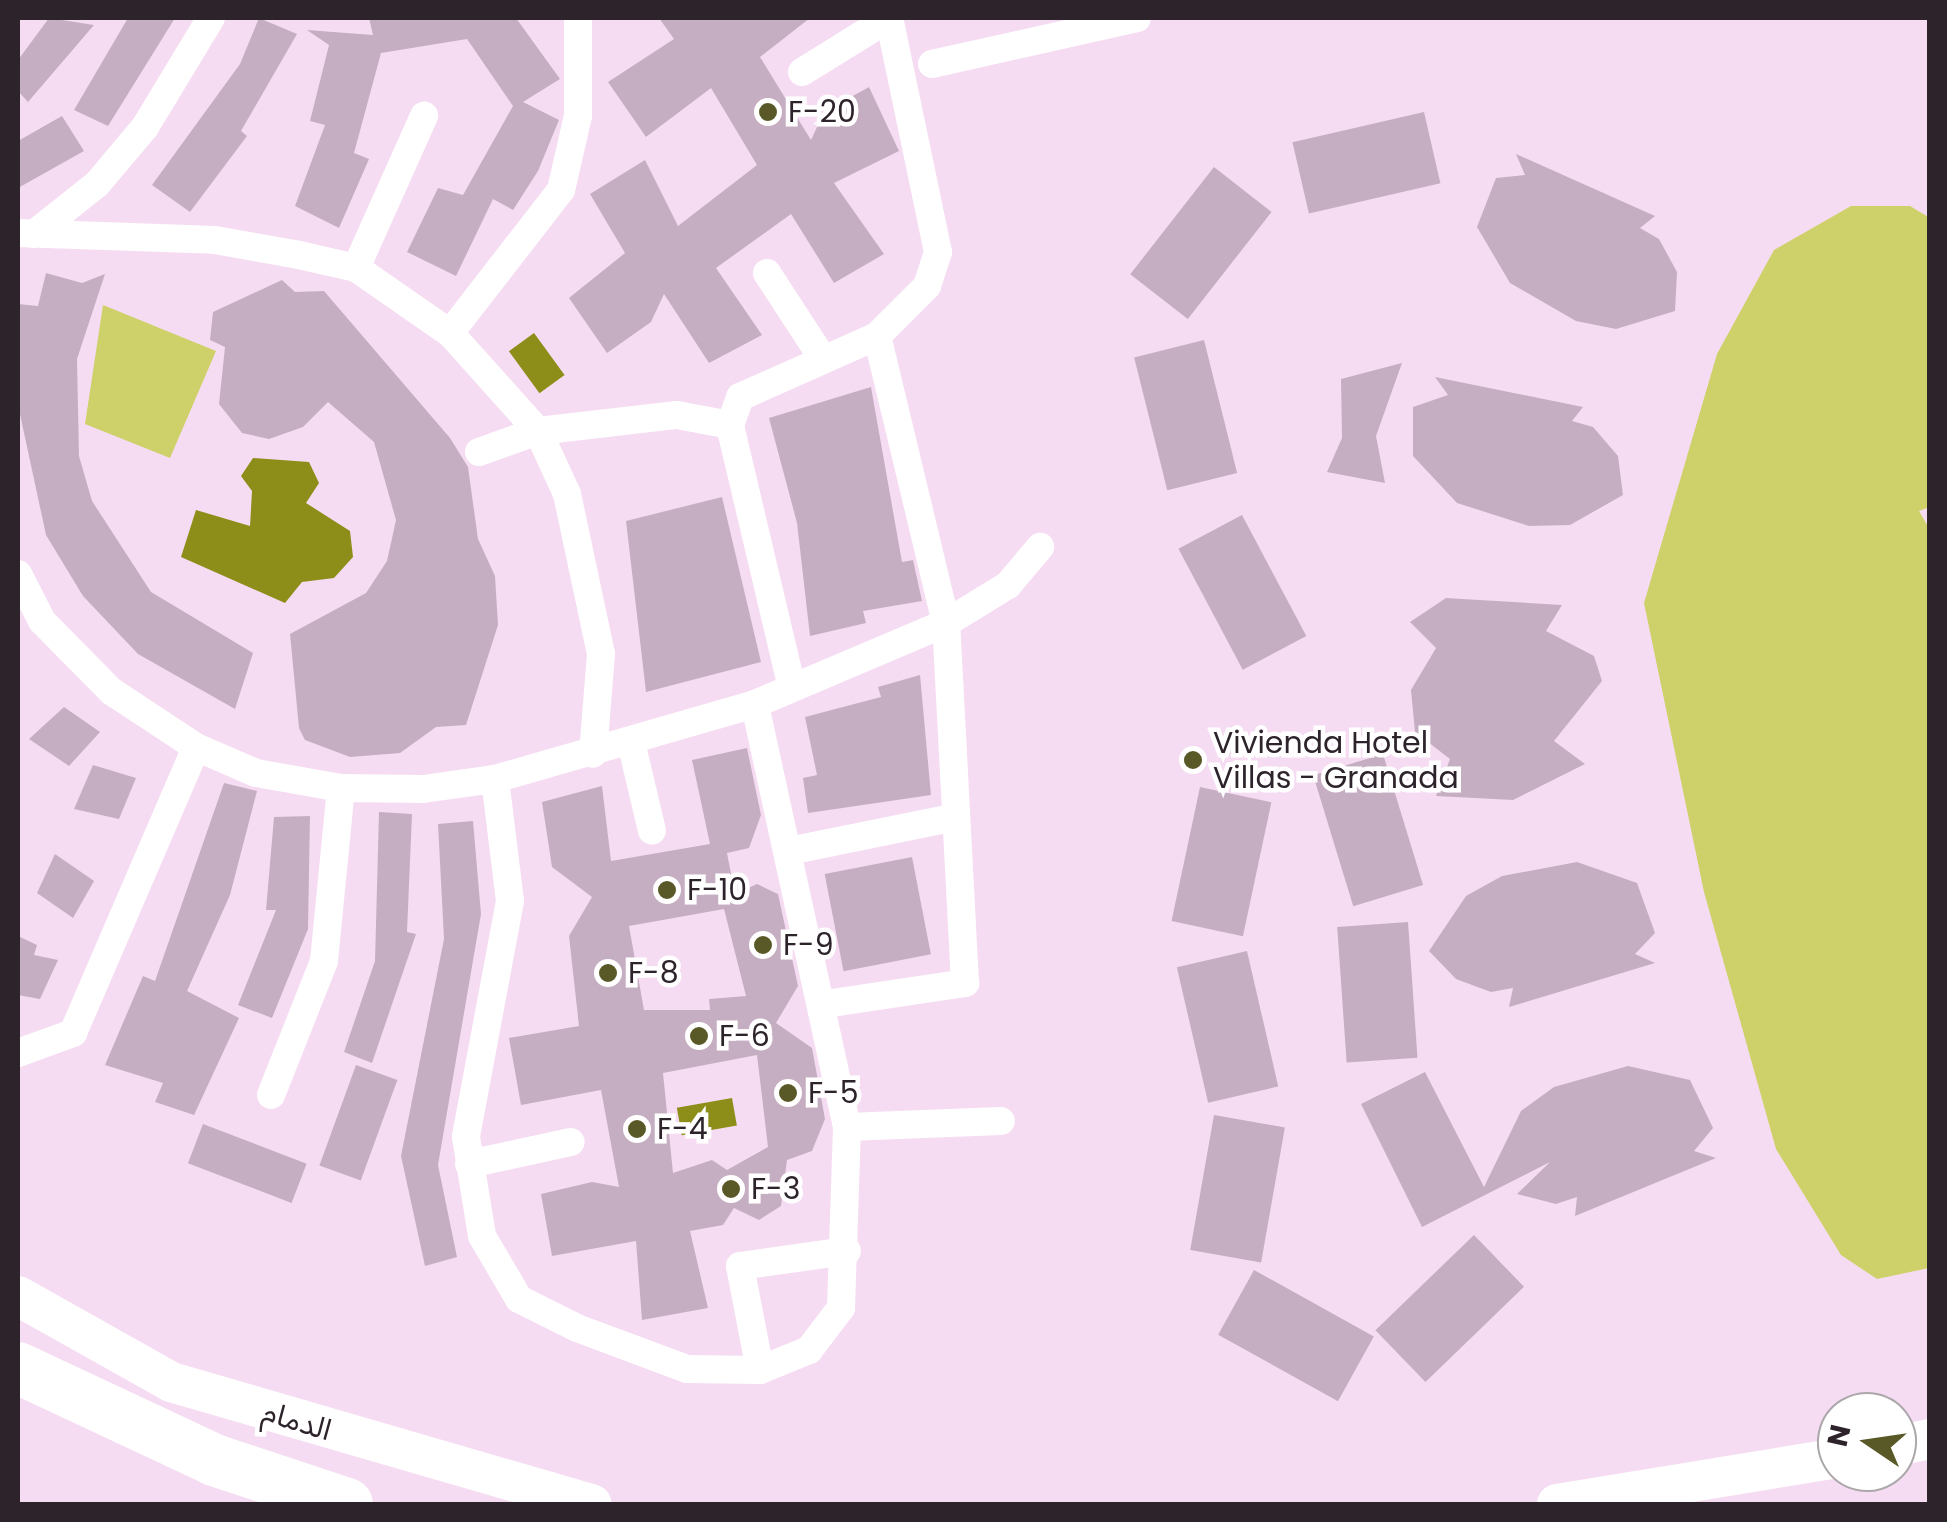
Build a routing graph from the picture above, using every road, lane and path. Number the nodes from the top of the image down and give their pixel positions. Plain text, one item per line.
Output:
1 (211, 18) edge
2 (578, 18) edge
3 (889, 18) edge
4 (1138, 18) edge
5 (932, 64) dead end
6 (802, 72) dead end
7 (424, 116) dead end
8 (26, 234) edge
9 (356, 268) junction
10 (767, 273) dead end
11 (450, 333) junction
12 (877, 336) junction
13 (823, 359) junction
14 (730, 425) junction
15 (538, 431) junction
16 (479, 452) dead end
17 (1040, 547) dead end
18 (18, 574) edge
19 (946, 623) junction
20 (792, 688) junction
21 (756, 704) junction
22 (631, 742) junction
23 (196, 748) junction
24 (593, 754) junction
25 (495, 780) junction
26 (342, 788) junction
27 (956, 816) junction
28 (652, 831) dead end
29 (790, 851) junction
30 (825, 1004) junction
31 (18, 1052) edge
32 (271, 1095) dead end
33 (1001, 1121) dead end
34 (848, 1128) junction
35 (570, 1142) dead end
36 (468, 1164) junction
37 (847, 1250) junction
38 (18, 1296) edge
39 (18, 1368) edge
40 (760, 1370) junction
41 (1817, 1461) edge
42 (347, 1504) edge
43 (592, 1504) edge
44 (1557, 1504) edge

1 - 8 street
2 - 11 street
3 - 6 street
3 - 12 street
4 - 5 street
7 - 9 street
8 - 9 street
9 - 11 street
10 - 13 street
11 - 15 street
12 - 13 street
12 - 19 street
13 - 14 street
14 - 15 street
14 - 20 street
15 - 16 street
15 - 24 street
17 - 19 street
18 - 23 street
19 - 20 street
19 - 27 street
20 - 21 street
21 - 22 street
21 - 29 street
22 - 24 street
22 - 28 street
23 - 26 street
23 - 31 street
24 - 25 street
25 - 26 street
25 - 36 street
26 - 32 street
27 - 29 street
27 - 30 street
29 - 30 street
30 - 34 street
33 - 34 street
34 - 37 street
35 - 36 street
36 - 40 street
37 - 40 street
37 - 40 street
38 - 43 street, الدمام
39 - 42 highway
41 - 44 street

